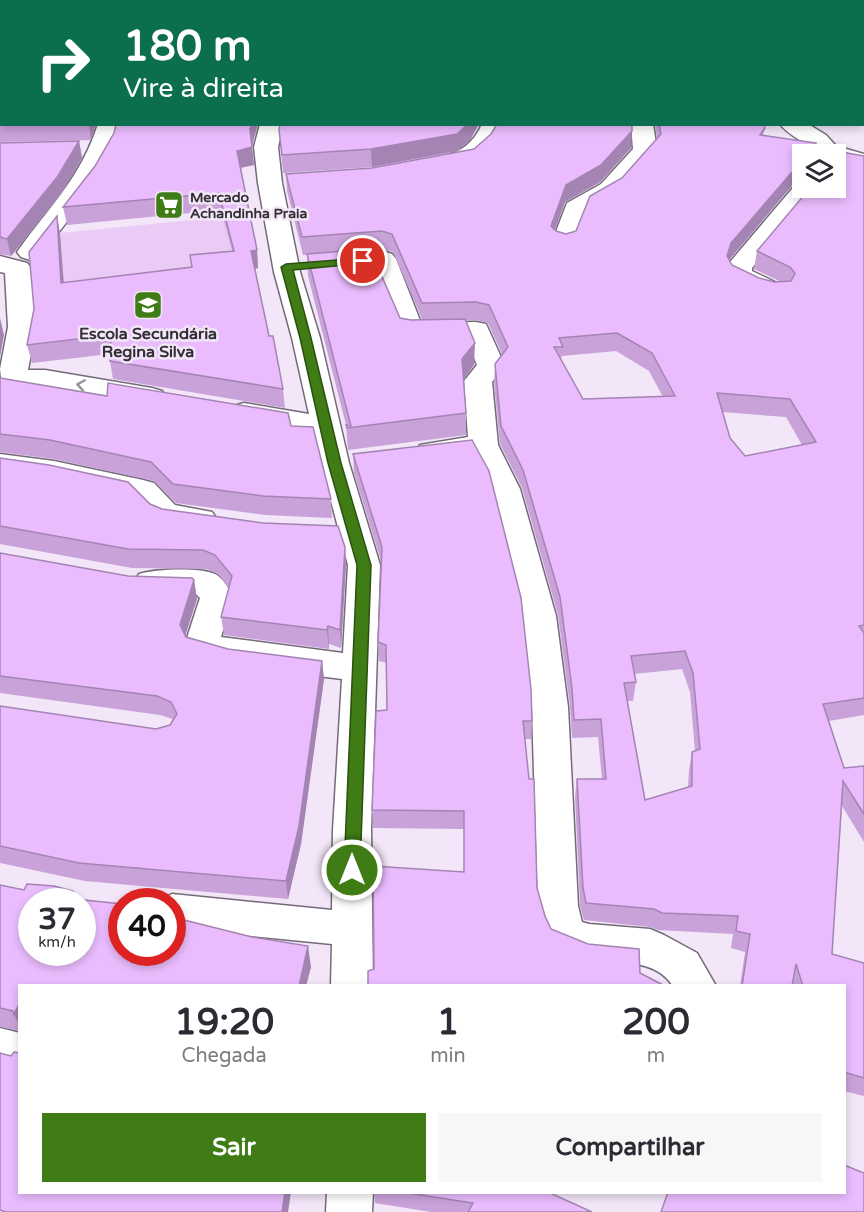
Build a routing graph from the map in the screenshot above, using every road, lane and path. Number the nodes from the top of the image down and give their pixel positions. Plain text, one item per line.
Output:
1 (109, 126) edge
2 (271, 126) edge
3 (493, 126) edge
4 (642, 126) edge
5 (794, 126) edge
6 (820, 144) edge
7 (846, 156) edge
8 (863, 158) edge
9 (430, 165) edge
10 (798, 198) edge
11 (565, 242) edge
12 (286, 267) junction
13 (9, 272) edge
14 (776, 292) edge
15 (11, 325) edge
16 (6, 378) edge
17 (173, 400) edge
18 (220, 408) edge
19 (325, 426) junction
20 (483, 446) junction
21 (403, 455) edge
22 (369, 459) edge
23 (334, 463) junction
24 (0, 464) edge
25 (232, 524) edge
26 (322, 531) edge
27 (356, 532) junction
28 (121, 579) edge
29 (360, 668) junction
30 (186, 912) edge
31 (352, 929) junction
32 (352, 984) edge
33 (695, 984) edge
34 (0, 1048) edge
35 (18, 1052) edge
36 (350, 1194) edge
37 (349, 1212) edge

1 - 13 street
2 - 12 street
3 - 9 street
4 - 11 street
5 - 6 street
7 - 8 street
10 - 14 street
12 - 19 street
12 - 20 street
13 - 15 street
15 - 16 street
17 -> 16 street
18 - 19 street
19 - 23 street
20 - 21 street
20 - 33 street
22 - 23 street
23 - 27 street
24 - 25 street
26 - 27 street
27 - 29 street
28 - 29 street
29 - 31 street
30 - 31 street
31 - 32 street
34 - 35 street
36 - 37 street

